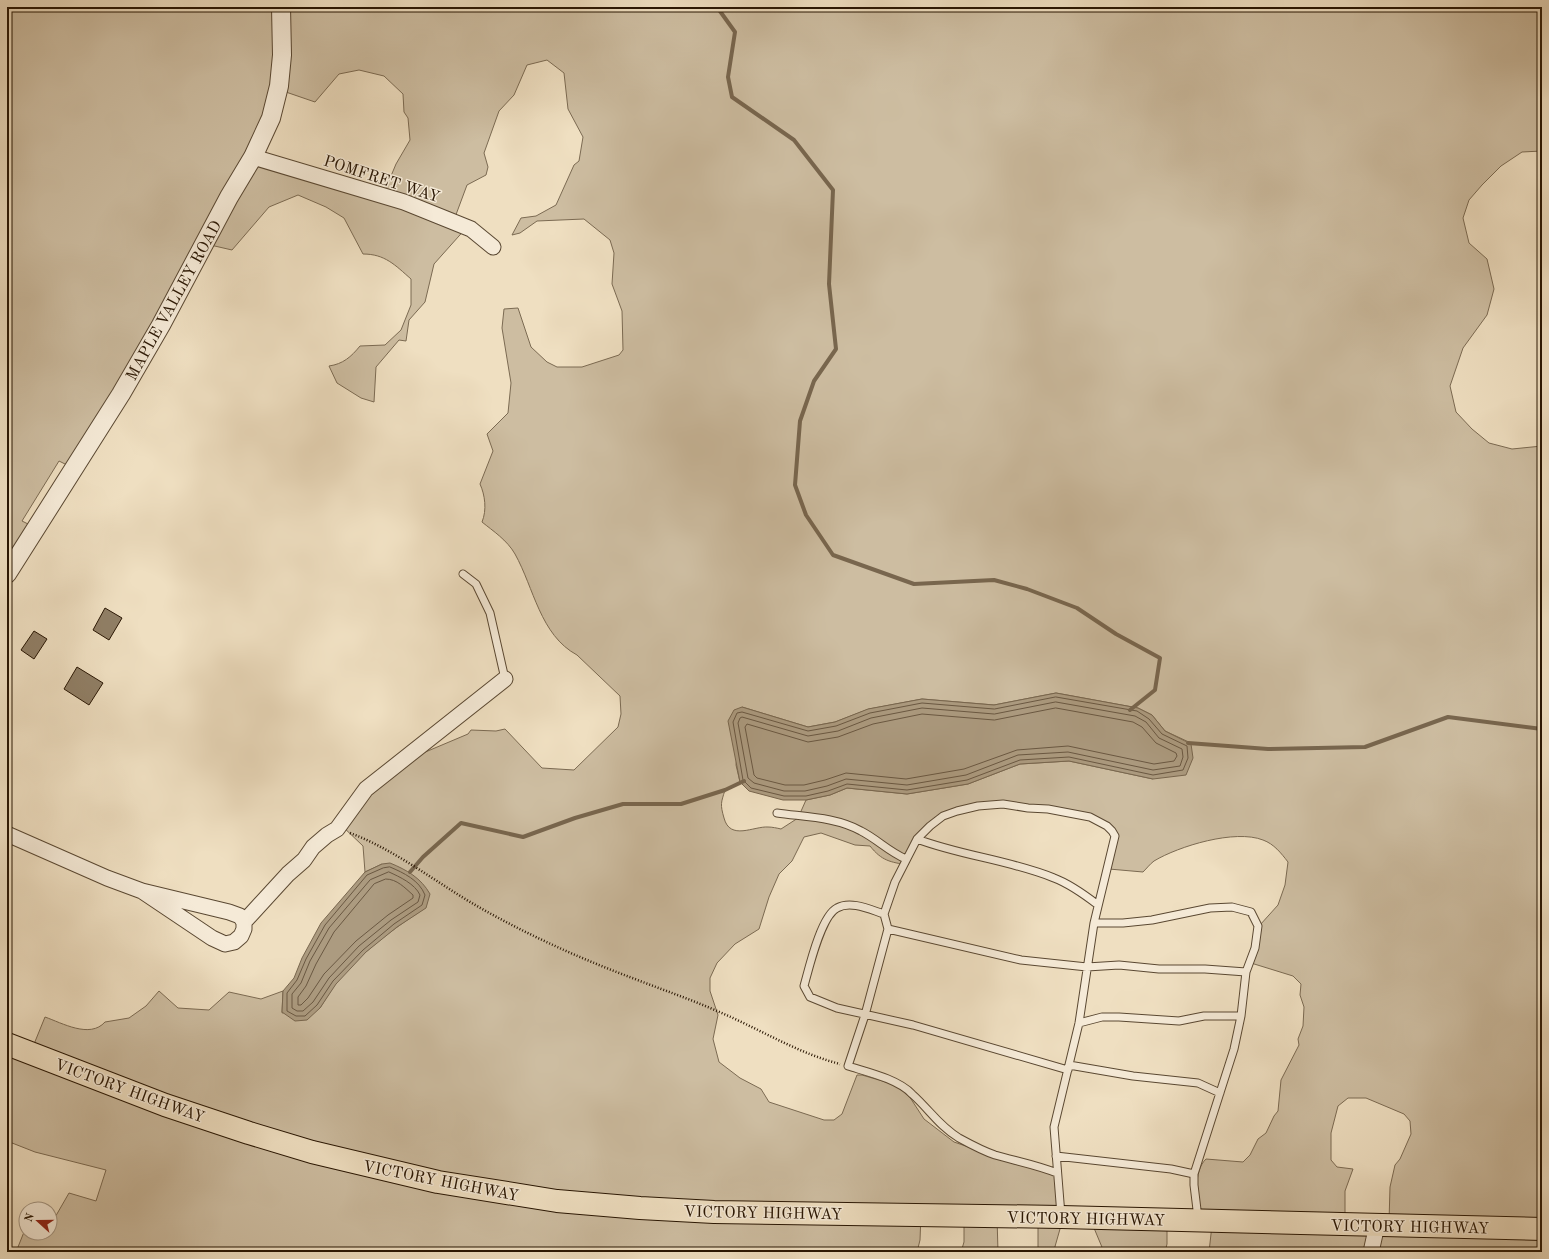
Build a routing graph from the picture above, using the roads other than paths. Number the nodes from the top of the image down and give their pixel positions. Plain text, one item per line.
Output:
1 (281, 7) edge
2 (253, 156) junction
3 (493, 247) dead end
4 (7, 574) edge
5 (463, 574) dead end
6 (505, 679) joint
7 (777, 813) dead end
8 (7, 834) edge
9 (917, 839) junction
10 (906, 859) junction
11 (142, 891) junction
12 (1098, 906) junction
13 (884, 914) junction
14 (244, 922) junction
15 (1094, 923) junction
16 (888, 929) junction
17 (1087, 967) junction
18 (1246, 972) junction
19 (865, 1016) junction
20 (1241, 1016) junction
21 (1079, 1024) junction
22 (7, 1044) edge
23 (1068, 1068) junction
24 (1220, 1093) junction
25 (1056, 1156) junction
26 (1057, 1173) junction
27 (1194, 1174) junction
28 (1061, 1217) junction
29 (1199, 1220) junction
30 (1377, 1225) junction
31 (1542, 1229) edge
32 (1371, 1252) edge

1 - 2 street, MAPLE VALLEY ROAD
2 - 3 street, POMFRET WAY
2 - 4 street, MAPLE VALLEY ROAD
5 - 6 lane
6 - 14 street
7 - 10 lane
8 - 11 street
9 - 10 lane
9 - 12 lane
9 - 12 lane
10 - 13 lane
11 - 14 street
11 - 14 street
12 - 15 lane
13 - 16 lane
13 - 19 lane
15 - 17 lane
15 - 18 lane
16 - 17 lane
16 - 19 lane
17 - 18 lane
17 - 21 lane
18 - 20 lane
19 - 23 lane
19 - 26 lane
20 - 21 lane
20 - 24 lane
21 - 23 lane
22 - 28 main road, VICTORY HIGHWAY
23 - 24 lane
23 - 25 lane
24 - 27 lane
25 - 26 lane
25 - 27 lane
26 - 28 lane
27 - 29 lane
28 - 29 main road, VICTORY HIGHWAY
29 - 30 main road, VICTORY HIGHWAY
30 - 31 main road, VICTORY HIGHWAY
30 - 32 street

